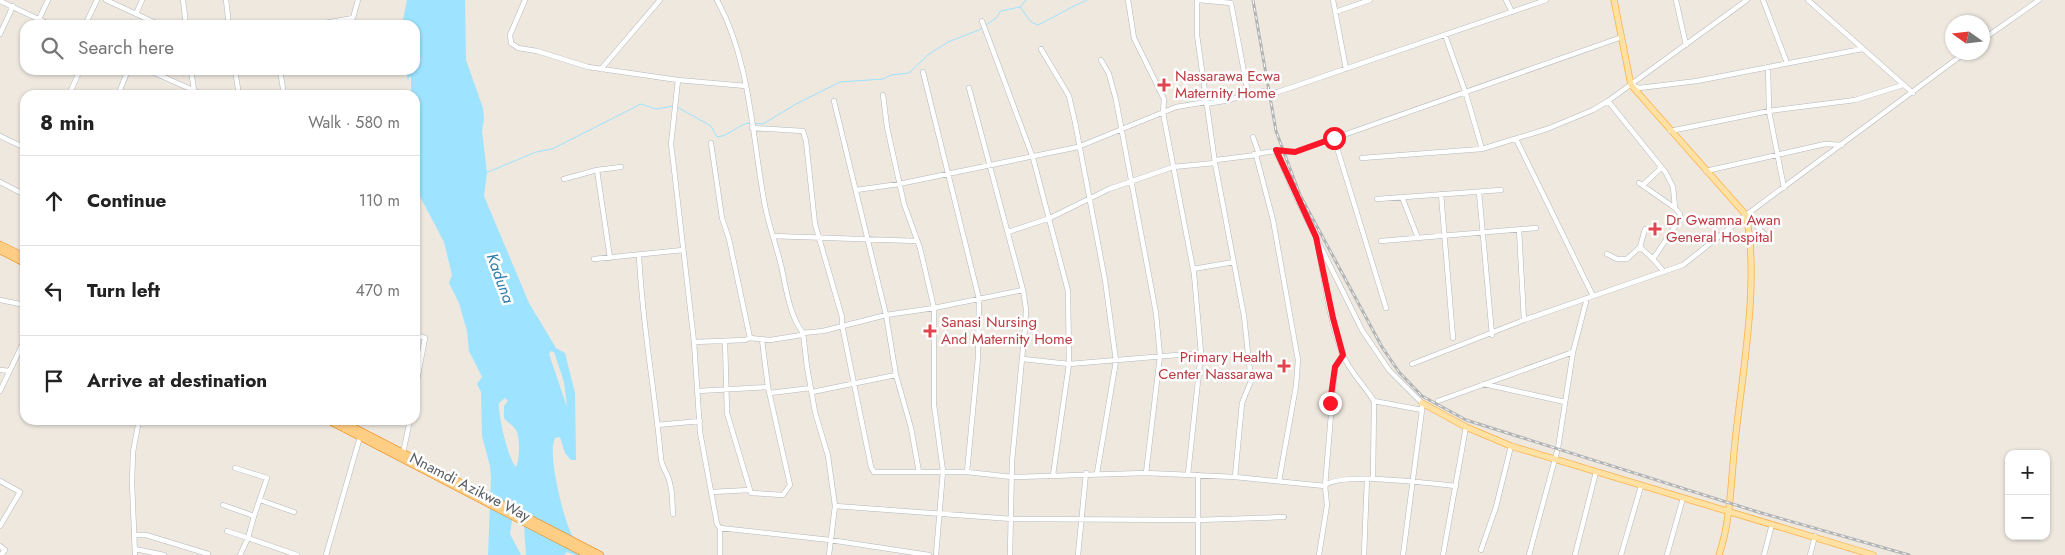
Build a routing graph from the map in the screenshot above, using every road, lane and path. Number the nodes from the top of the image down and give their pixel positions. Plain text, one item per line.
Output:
1 (48, 0) edge
2 (97, 0) edge
3 (106, 0) edge
4 (142, 0) edge
5 (183, 0) edge
6 (226, 0) edge
7 (358, 0) edge
8 (525, 0) edge
9 (660, 0) edge
10 (717, 0) edge
11 (1128, 0) edge
12 (1198, 0) edge
13 (1333, 0) edge
14 (1370, 0) edge
15 (1506, 0) edge
16 (1546, 0) edge
17 (1614, 0) edge
18 (1676, 0) edge
19 (1747, 0) edge
20 (1763, 0) edge
21 (1808, 0) edge
22 (2039, 0) edge
23 (1, 1) edge
24 (1740, 2) edge
25 (13, 6) junction
26 (1335, 12) junction
27 (1512, 12) junction
28 (136, 14) junction
29 (39, 19) joint
30 (87, 20) edge
31 (149, 20) edge
32 (185, 20) edge
33 (228, 20) edge
34 (342, 20) edge
35 (982, 22) dead end
36 (0, 34) edge
37 (1990, 34) edge
38 (1445, 35) junction
39 (1622, 37) junction
40 (1686, 45) junction
41 (1862, 48) junction
42 (1041, 49) dead end
43 (1101, 60) dead end
44 (1956, 60) edge
45 (1787, 63) junction
46 (1768, 67) junction
47 (601, 68) junction
48 (1346, 69) junction
49 (923, 72) dead end
50 (78, 75) edge
51 (126, 75) edge
52 (160, 75) edge
53 (192, 75) edge
54 (236, 75) edge
55 (281, 75) edge
56 (678, 80) junction
57 (1631, 85) junction
58 (1903, 85) junction
59 (746, 86) junction
60 (969, 88) dead end
61 (71, 90) edge
62 (120, 90) edge
63 (194, 90) joint
64 (238, 90) edge
65 (283, 90) edge
66 (1248, 93) junction
67 (1913, 93) junction
68 (883, 94) dead end
69 (1466, 94) junction
70 (834, 101) dead end
71 (1608, 101) junction
72 (1206, 103) junction
73 (1769, 111) junction
74 (1163, 113) junction
75 (752, 128) junction
76 (1122, 130) junction
77 (1670, 131) junction
78 (0, 136) edge
79 (1253, 137) dead end
80 (1334, 138) junction
81 (1516, 139) junction
82 (711, 143) dead end
83 (1842, 144) junction
84 (20, 146) edge
85 (1078, 147) junction
86 (1482, 149) junction
87 (1276, 150) junction
88 (1256, 154) junction
89 (1776, 154) junction
90 (1033, 158) junction
91 (1362, 158) dead end
92 (1215, 161) junction
93 (990, 166) junction
94 (1173, 166) junction
95 (621, 167) dead end
96 (1661, 168) junction
97 (597, 170) junction
98 (1706, 170) junction
99 (947, 175) junction
100 (564, 178) dead end
101 (1132, 180) junction
102 (0, 182) edge
103 (900, 184) junction
104 (1784, 188) junction
105 (856, 190) junction
106 (1501, 190) dead end
107 (20, 192) edge
108 (1479, 192) junction
109 (1441, 194) junction
110 (1402, 197) junction
111 (1377, 199) dead end
112 (1089, 200) junction
113 (1675, 208) junction
114 (1746, 215) junction
115 (1050, 218) junction
116 (1536, 228) dead end
117 (1645, 229) dead end
118 (1519, 230) junction
119 (1008, 232) junction
120 (1483, 234) junction
121 (773, 236) junction
122 (1445, 236) junction
123 (819, 237) junction
124 (1316, 237) junction
125 (1418, 238) junction
126 (868, 240) junction
127 (917, 241) junction
128 (1381, 241) dead end
129 (1771, 241) dead end
130 (0, 245) edge
131 (1640, 247) junction
132 (0, 250) edge
133 (683, 250) junction
134 (1607, 254) dead end
135 (20, 255) edge
136 (639, 255) junction
137 (610, 258) junction
138 (594, 259) dead end
139 (1653, 259) junction
140 (20, 260) edge
141 (1234, 262) junction
142 (1193, 268) junction
143 (1664, 272) junction
144 (1023, 290) junction
145 (1593, 296) junction
146 (1587, 298) junction
147 (979, 299) junction
148 (0, 300) edge
149 (20, 304) edge
150 (934, 308) junction
151 (1386, 308) dead end
152 (886, 314) junction
153 (1524, 320) junction
154 (842, 325) junction
155 (802, 334) junction
156 (1492, 335) junction
157 (420, 336) edge
158 (750, 338) junction
159 (1453, 338) dead end
160 (762, 340) junction
161 (724, 341) junction
162 (694, 342) junction
163 (20, 350) edge
164 (1573, 352) junction
165 (1201, 353) junction
166 (1343, 355) junction
167 (1160, 356) junction
168 (1023, 359) junction
169 (1116, 361) junction
170 (420, 364) edge
171 (1069, 364) junction
172 (1412, 364) dead end
173 (0, 370) edge
174 (10, 371) junction
175 (896, 375) junction
176 (855, 383) junction
177 (1482, 383) junction
178 (768, 387) junction
179 (725, 389) junction
180 (811, 390) junction
181 (0, 391) edge
182 (698, 391) junction
183 (770, 393) junction
184 (1374, 401) junction
185 (1438, 401) dead end
186 (1565, 402) junction
187 (1422, 406) junction
188 (700, 421) junction
189 (138, 425) edge
190 (337, 425) edge
191 (349, 425) edge
192 (409, 425) edge
193 (657, 425) junction
194 (1466, 427) junction
195 (360, 437) junction
196 (1511, 446) junction
197 (403, 453) junction
198 (1555, 460) junction
199 (234, 468) dead end
200 (943, 471) junction
201 (919, 472) junction
202 (967, 472) junction
203 (1596, 472) junction
204 (1086, 473) junction
205 (1097, 473) junction
206 (1146, 473) junction
207 (1188, 474) junction
208 (1053, 475) junction
209 (1198, 475) junction
210 (1012, 477) junction
211 (1235, 477) junction
212 (1370, 479) junction
213 (1279, 481) junction
214 (0, 482) edge
215 (1412, 482) junction
216 (1325, 486) junction
217 (1456, 486) junction
218 (1640, 486) junction
219 (750, 490) junction
220 (471, 491) junction
221 (711, 492) junction
222 (1683, 498) junction
223 (260, 500) junction
224 (223, 505) dead end
225 (835, 506) junction
226 (1728, 510) junction
227 (294, 512) dead end
228 (673, 514) dead end
229 (941, 514) junction
230 (254, 516) junction
231 (1284, 517) dead end
232 (1012, 518) junction
233 (1080, 518) junction
234 (1197, 520) junction
235 (1772, 524) junction
236 (0, 526) edge
237 (720, 528) junction
238 (227, 531) dead end
239 (135, 535) junction
240 (1815, 536) junction
241 (248, 538) junction
242 (830, 540) junction
243 (0, 546) edge
244 (135, 549) junction
245 (1481, 550) dead end
246 (1860, 553) edge
247 (208, 554) edge
248 (1, 555) edge
249 (135, 555) edge
250 (164, 555) edge
251 (240, 555) edge
252 (296, 555) edge
253 (326, 555) edge
254 (588, 555) edge
255 (600, 555) edge
256 (720, 555) edge
257 (829, 555) edge
258 (929, 555) edge
259 (936, 555) edge
260 (1010, 555) edge
261 (1078, 555) edge
262 (1198, 555) edge
263 (1319, 555) edge
264 (1364, 555) edge
265 (1403, 555) edge
266 (1443, 555) edge
267 (1528, 555) edge
268 (1575, 555) edge
269 (1621, 555) edge
270 (1667, 555) edge
271 (1720, 555) edge
272 (1764, 555) edge
273 (1810, 555) edge
274 (1873, 555) edge

1 - 29 street
2 - 30 street
3 - 28 street
4 - 28 street
5 - 32 street
6 - 33 street
7 - 34 street
8 - 47 street
9 - 47 street
10 - 59 street
11 - 74 street
12 - 66 street
12 - 72 street
13 - 26 street
14 - 26 street
15 - 27 street
16 - 27 street
17 - 39 main road
18 - 40 street
19 - 24 street
20 - 45 street
21 - 41 street
22 - 37 street
23 - 25 street
24 - 40 street
25 - 29 street
25 - 36 street
26 - 48 street
27 - 38 street
28 - 31 street
35 - 90 street
38 - 48 street
38 - 69 street
39 - 57 main road
39 - 69 street
40 - 57 street
41 - 45 street
41 - 58 street
42 - 85 street
43 - 76 street
44 - 67 street
45 - 46 street
46 - 57 street
46 - 73 street
47 - 56 street
48 - 66 street
49 - 99 street
50 - 61 street
51 - 62 street
52 - 63 street
53 - 63 street
54 - 64 street
55 - 65 street
56 - 59 street
56 - 133 street
57 - 71 street
57 - 77 main road
58 - 67 street
58 - 73 street
59 - 75 street
60 - 93 street
66 - 72 street
67 - 83 street
68 - 103 street
69 - 80 street
69 - 86 street
70 - 105 street
71 - 81 street
71 - 96 street
72 - 74 street
72 - 92 street
73 - 77 street
73 - 89 street
74 - 76 street
74 - 94 street
75 - 121 street
75 - 123 street
76 - 85 street
76 - 101 street
77 - 98 main road
78 - 84 street
79 - 88 street
80 - 87 street
80 - 151 street
81 - 86 street
81 - 145 street
82 - 158 street
83 - 89 street
83 - 104 street
85 - 90 street
85 - 112 street
86 - 91 street
87 - 88 street
87 - 124 street
88 - 92 street
88 - 213 street
89 - 98 street
89 - 104 street
90 - 93 street
90 - 115 street
92 - 94 street
92 - 141 street
93 - 99 street
93 - 119 street
94 - 101 street
94 - 142 street
95 - 97 street
96 - 113 street
96 - 113 street
97 - 100 street
97 - 137 street
98 - 114 main road
99 - 103 street
99 - 147 street
101 - 112 street
101 - 167 street
102 - 107 street
103 - 105 street
103 - 127 street
104 - 114 street
105 - 126 street
106 - 108 street
108 - 109 street
108 - 120 street
109 - 110 street
109 - 122 street
110 - 111 street
110 - 125 street
112 - 115 street
112 - 169 street
113 - 139 street
114 - 129 street
114 - 143 street
114 - 226 main road
115 - 119 street
115 - 171 street
116 - 118 street
117 - 131 street
118 - 120 street
118 - 153 street
119 - 144 street
120 - 122 street
120 - 156 street
121 - 123 street
121 - 155 street
122 - 125 street
122 - 159 street
123 - 126 street
123 - 154 street
124 - 166 street
124 - 187 street
125 - 128 street
126 - 127 street
126 - 152 street
127 - 150 street
130 - 135 highway
131 - 134 street
131 - 139 street
132 - 140 highway
133 - 136 street
133 - 162 street
136 - 137 street
136 - 193 street
137 - 138 street
139 - 143 street
141 - 142 street
141 - 211 street
142 - 165 street
143 - 145 street
144 - 147 street
144 - 168 street
145 - 146 street
146 - 153 street
146 - 164 street
147 - 150 street
147 - 202 street
148 - 149 street
150 - 152 street
150 - 200 street
152 - 154 street
152 - 175 street
153 - 156 street
154 - 155 street
154 - 176 street
155 - 160 street
155 - 180 street
156 - 172 street
157 - 170 street
158 - 160 street
158 - 161 street
160 - 178 street
161 - 162 street
161 - 179 street
162 - 182 street
163 - 174 street
164 - 177 street
164 - 186 street
165 - 167 street
165 - 207 street
166 - 184 street
166 - 216 street
167 - 169 street
167 - 206 street
168 - 171 street
168 - 210 street
169 - 171 street
169 - 205 street
171 - 208 street
173 - 174 street
174 - 181 street
175 - 176 street
175 - 201 street
176 - 180 street
176 - 201 street
177 - 185 street
177 - 186 street
178 - 179 street
178 - 183 street
179 - 182 street
179 - 219 street
180 - 183 street
180 - 225 street
182 - 188 street
183 - 219 street
184 - 187 street
184 - 212 street
186 - 198 street
187 - 194 main road
187 - 215 street
188 - 193 street
188 - 221 street
189 - 239 street
190 - 195 highway, Nnamdi Azikwe Way
191 - 197 highway, Nnamdi Azikwe Way
192 - 197 street
193 - 228 street
194 - 196 main road
194 - 217 street
195 - 220 highway, Nnamdi Azikwe Way
195 - 253 street
196 - 198 main road
196 - 245 street
197 - 220 highway, Nnamdi Azikwe Way
198 - 203 main road
198 - 267 street
199 - 223 street
200 - 201 street
200 - 202 street
200 - 229 street
202 - 210 street
203 - 218 main road
203 - 268 street
204 - 205 street
204 - 208 street
204 - 233 street
205 - 206 street
206 - 207 street
207 - 209 street
208 - 210 street
209 - 211 street
209 - 234 street
210 - 232 street
211 - 213 street
212 - 215 street
212 - 216 street
212 - 264 street
213 - 216 street
214 - 236 street
215 - 217 street
215 - 265 street
216 - 263 street
217 - 266 street
218 - 222 main road
218 - 269 street
219 - 221 street
220 - 254 highway, Nnamdi Azikwe Way
220 - 255 highway, Nnamdi Azikwe Way
221 - 237 street
222 - 226 main road
222 - 270 street
223 - 227 street
223 - 230 street
224 - 230 street
225 - 229 street
225 - 242 street
226 - 235 main road
226 - 271 main road
229 - 232 street
229 - 259 street
230 - 241 street
231 - 234 street
232 - 233 street
232 - 260 street
233 - 234 street
233 - 261 street
234 - 262 street
235 - 240 main road
235 - 272 street
237 - 242 street
237 - 256 street
238 - 241 street
239 - 244 street
239 - 247 street
240 - 246 main road
240 - 273 street
241 - 251 street
241 - 252 street
242 - 257 street
242 - 258 street
243 - 248 street
244 - 249 street
244 - 250 street
246 - 274 main road

